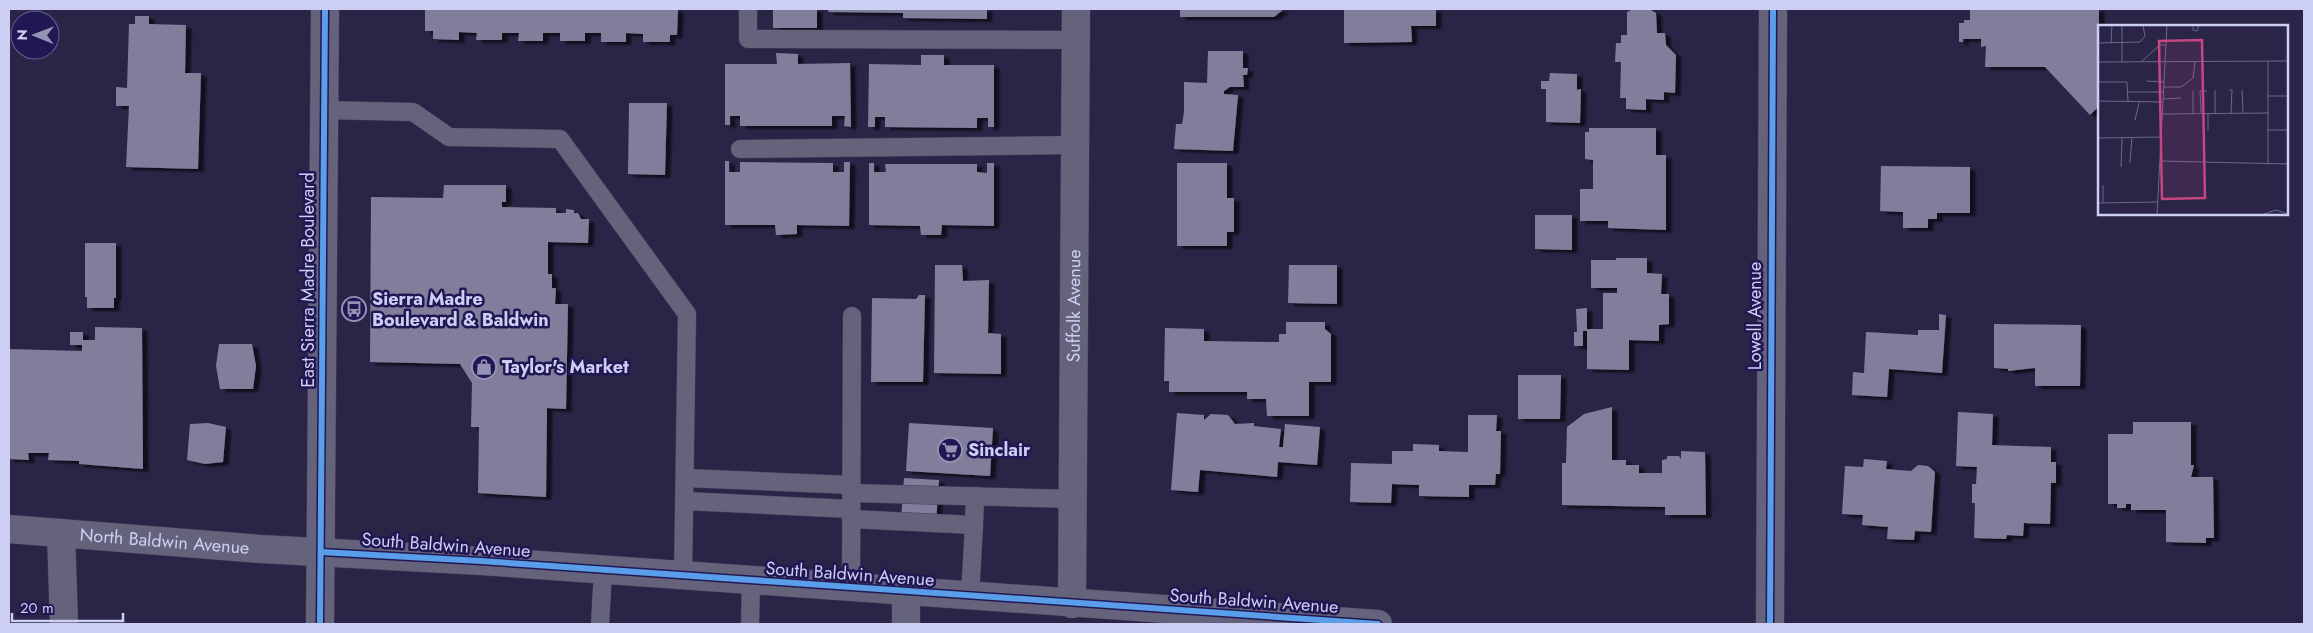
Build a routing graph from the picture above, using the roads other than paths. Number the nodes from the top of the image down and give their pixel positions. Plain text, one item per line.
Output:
1 (324, 9) edge
2 (748, 9) edge
3 (1076, 9) edge
4 (1773, 9) edge
5 (1076, 40) junction
6 (324, 110) junction
7 (1075, 145) junction
8 (740, 149) dead end
9 (852, 316) dead end
10 (686, 478) junction
11 (975, 496) junction
12 (1073, 499) junction
13 (685, 501) junction
14 (851, 502) junction
15 (974, 525) junction
16 (9, 529) edge
17 (61, 533) junction
18 (320, 552) junction
19 (602, 570) junction
20 (683, 577) junction
21 (751, 582) junction
22 (850, 589) junction
23 (906, 593) junction
24 (970, 597) junction
25 (1072, 604) junction
26 (64, 624) edge
27 (320, 624) edge
28 (600, 624) edge
29 (750, 624) edge
30 (906, 624) edge
31 (1378, 624) edge
32 (1770, 624) edge

1 - 6 street, East Sierra Madre Boulevard
2 - 5 lane
3 - 5 street, Suffolk Avenue
4 - 32 street, Lowell Avenue
5 - 7 street, Suffolk Avenue
6 - 10 lane
6 - 18 street, East Sierra Madre Boulevard
7 - 8 lane
7 - 12 street, Suffolk Avenue
9 - 14 lane
10 - 13 lane
10 - 14 lane
11 - 12 lane
11 - 14 lane
11 - 15 lane
12 - 25 street, Suffolk Avenue
13 - 14 lane
13 - 20 lane
14 - 15 lane
14 - 22 lane
15 - 24 lane
16 - 17 street, North Baldwin Avenue
17 - 18 street, North Baldwin Avenue
17 - 26 street
18 - 19 street, South Baldwin Avenue
18 - 27 street, East Sierra Madre Boulevard
19 - 20 street, South Baldwin Avenue
19 - 28 lane
20 - 21 street, South Baldwin Avenue
21 - 22 street, South Baldwin Avenue
21 - 29 lane
22 - 23 street, South Baldwin Avenue
23 - 24 street, South Baldwin Avenue
23 - 30 street
24 - 25 street, South Baldwin Avenue
25 - 31 street, South Baldwin Avenue

